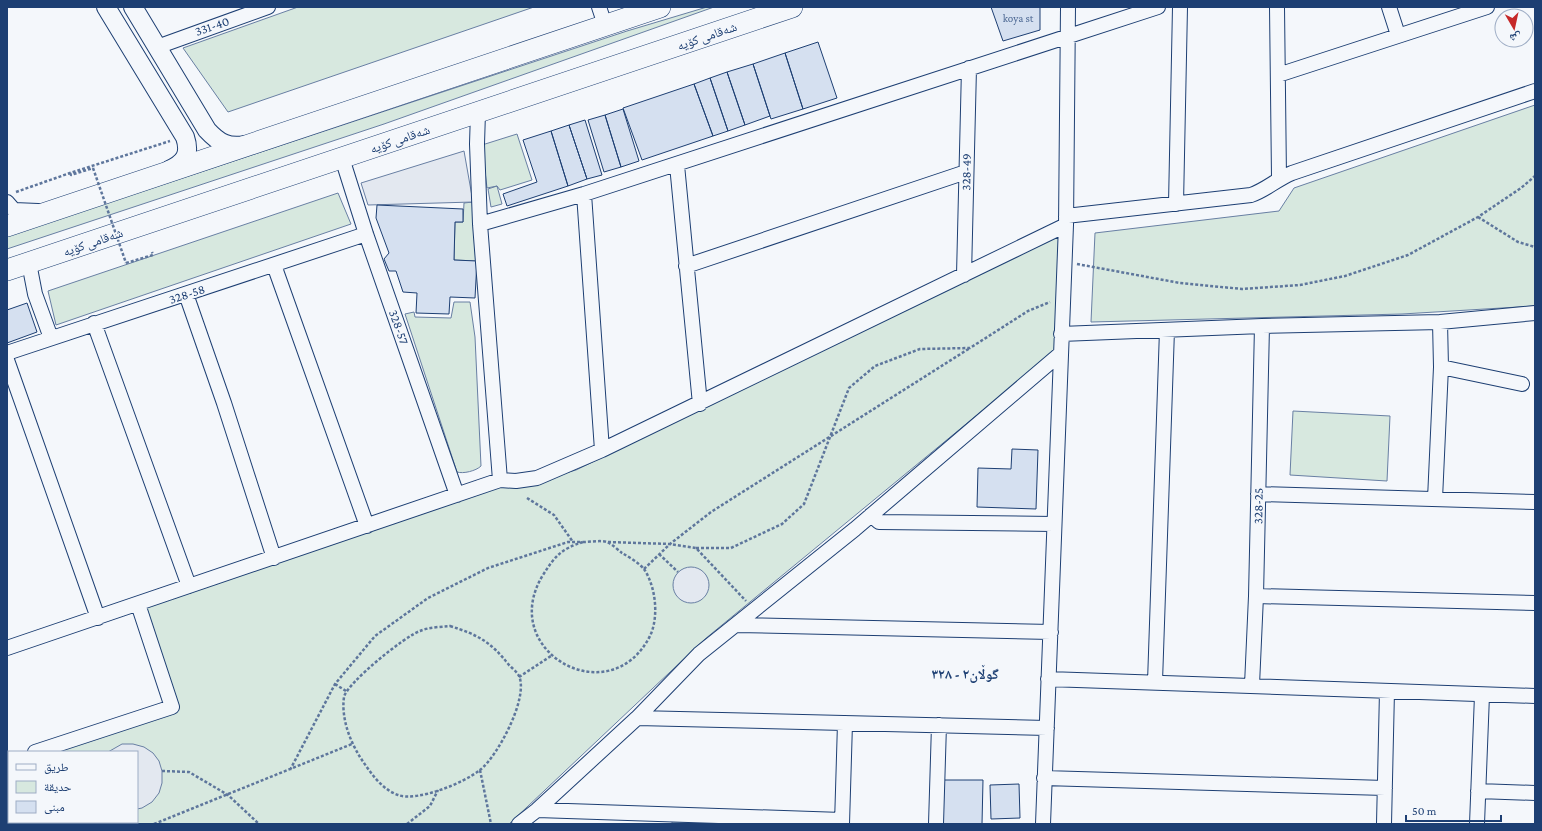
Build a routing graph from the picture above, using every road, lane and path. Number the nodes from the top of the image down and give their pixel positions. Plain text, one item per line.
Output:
1 (106, 7) edge
2 (133, 7) edge
3 (268, 7) edge
4 (660, 7) edge
5 (1068, 7) edge
6 (1158, 7) edge
7 (1180, 7) edge
8 (1277, 7) edge
9 (1389, 7) edge
10 (1487, 7) edge
11 (784, 8) edge
12 (634, 11) edge
13 (602, 16) edge
14 (1398, 35) junction
15 (1068, 36) junction
16 (157, 47) junction
17 (170, 68) junction
18 (969, 68) junction
19 (1278, 75) junction
20 (150, 80) junction
21 (1535, 91) edge
22 (478, 112) junction
23 (171, 142) dead end
24 (254, 143) junction
25 (342, 158) junction
26 (677, 165) junction
27 (966, 172) junction
28 (70, 173) junction
29 (163, 173) junction
30 (1535, 176) edge
31 (1279, 178) junction
32 (584, 194) junction
33 (12, 197) edge
34 (1176, 204) junction
35 (51, 212) junction
36 (1478, 217) junction
37 (1066, 220) junction
38 (480, 224) junction
39 (7, 226) edge
40 (366, 234) junction
41 (1535, 247) edge
42 (152, 252) dead end
43 (29, 263) junction
44 (274, 265) junction
45 (1064, 265) junction
46 (686, 266) junction
47 (7, 270) edge
48 (964, 275) junction
49 (186, 294) junction
50 (1063, 297) junction
51 (1535, 313) edge
52 (1440, 322) junction
53 (94, 323) junction
54 (1262, 326) junction
55 (1167, 330) junction
56 (1061, 334) junction
57 (51, 338) junction
58 (970, 348) junction
59 (7, 353) edge
60 (1060, 354) junction
61 (7, 360) edge
62 (1441, 367) junction
63 (1522, 384) dead end
64 (700, 404) junction
65 (828, 438) junction
66 (602, 450) junction
67 (500, 480) junction
68 (1258, 494) junction
69 (457, 495) junction
70 (527, 498) dead end
71 (1435, 499) junction
72 (1535, 502) edge
73 (871, 515) junction
74 (1054, 524) junction
75 (367, 526) junction
76 (608, 542) junction
77 (574, 543) junction
78 (670, 544) junction
79 (696, 548) junction
80 (659, 554) junction
81 (274, 558) junction
82 (644, 569) junction
83 (678, 572) dead end
84 (189, 586) junction
85 (1256, 596) junction
86 (1535, 603) edge
87 (138, 604) junction
88 (753, 609) junction
89 (98, 618) junction
90 (736, 625) junction
91 (1050, 632) junction
92 (7, 648) edge
93 (551, 656) junction
94 (519, 676) junction
95 (1048, 679) junction
96 (1155, 682) junction
97 (335, 684) junction
98 (1252, 685) junction
99 (346, 691) junction
100 (1387, 691) junction
101 (1482, 694) junction
102 (1535, 696) edge
103 (637, 718) junction
104 (845, 723) junction
105 (938, 725) junction
106 (1047, 728) junction
107 (352, 744) junction
108 (38, 751) edge
109 (290, 770) junction
110 (480, 770) junction
111 (162, 771) dead end
112 (1044, 778) junction
113 (1385, 788) junction
114 (438, 790) junction
115 (1478, 791) junction
116 (1535, 793) edge
117 (228, 795) junction
118 (537, 810) junction
119 (665, 819) edge
120 (747, 820) edge
121 (842, 822) edge
122 (154, 824) edge
123 (258, 824) edge
124 (407, 824) edge
125 (491, 824) edge
126 (519, 824) edge
127 (936, 824) edge
128 (1043, 824) edge
129 (1384, 824) edge
130 (1477, 824) edge

1 - 20 main road
2 - 16 main road
3 - 16 street, 331-40
4 - 12 highway
5 - 15 street
6 - 15 street
7 - 34 street
8 - 19 street
9 - 14 street
10 - 14 street
11 - 22 highway, شەقامی کۆیە
12 - 13 highway
13 - 24 highway
14 - 19 street
15 - 18 street
15 - 37 street
16 - 17 main road
17 - 20 main road
17 - 24 main road
18 - 26 street
18 - 27 street, 328-49
19 - 31 street
20 - 29 main road
21 - 31 street
22 - 25 highway, شەقامی کۆیە
22 - 38 street
23 - 28 path
24 - 29 highway
25 - 40 street, 328-57
25 - 43 highway, شەقامی کۆیە
26 - 32 street
26 - 46 street
27 - 46 street
27 - 48 street, 328-49
28 - 33 path
28 - 42 path, bridge
29 - 35 highway
30 - 36 path
31 - 34 street
32 - 38 street
32 - 66 street
33 - 35 street
34 - 37 street
35 - 39 highway
36 - 41 path
36 - 45 path
37 - 45 street
37 - 48 street
38 - 67 street
40 - 44 street, 328-58
40 - 69 street, 328-57
43 - 47 highway, شەقامی کۆیە
43 - 57 street
44 - 49 street, 328-58
44 - 75 street
45 - 50 street
46 - 64 street
48 - 64 street
49 - 53 street, 328-58
49 - 81 street
50 - 56 street
50 - 58 path
51 - 52 street
52 - 54 street
52 - 62 street
53 - 57 street, 328-58
53 - 84 street
54 - 55 street
54 - 68 street, 328-25
55 - 56 street
55 - 96 street
56 - 60 street
57 - 59 street, 328-58
58 - 65 path
58 - 65 path
60 - 73 street
60 - 74 street
61 - 89 street
62 - 63 street
62 - 71 street
64 - 66 street
65 - 78 path
65 - 79 path
66 - 67 street
67 - 69 street
68 - 71 street
68 - 85 street, 328-25
69 - 75 street
70 - 77 path
71 - 72 street
73 - 74 street
73 - 88 street
74 - 91 street
75 - 81 street
76 - 77 path
76 - 78 path
76 - 82 path
77 - 93 path
77 - 97 path
78 - 79 path
78 - 80 path
79 - 88 path
80 - 82 path
80 - 83 path
81 - 84 street
82 - 93 path
84 - 87 street
85 - 86 street
85 - 98 street, 328-25
87 - 89 street
87 - 108 street
88 - 90 street
89 - 92 street
90 - 91 street
90 - 103 street
91 - 95 street
93 - 94 path
94 - 99 path
94 - 110 path
95 - 96 street
95 - 106 street
96 - 98 street
97 - 99 path
97 - 109 path
98 - 100 street
99 - 107 path
100 - 101 street
100 - 113 street
101 - 102 street
101 - 115 street
103 - 104 street
103 - 118 street
104 - 105 street
104 - 121 street
105 - 106 street
105 - 127 street
106 - 112 street
107 - 109 path
107 - 114 path
109 - 117 path
110 - 114 path
110 - 125 path
111 - 117 path
112 - 113 street
112 - 128 street
113 - 129 street
114 - 124 path
115 - 116 street
115 - 130 street
117 - 122 path
117 - 123 path
118 - 119 street
118 - 126 street
119 - 120 street
120 - 121 street

